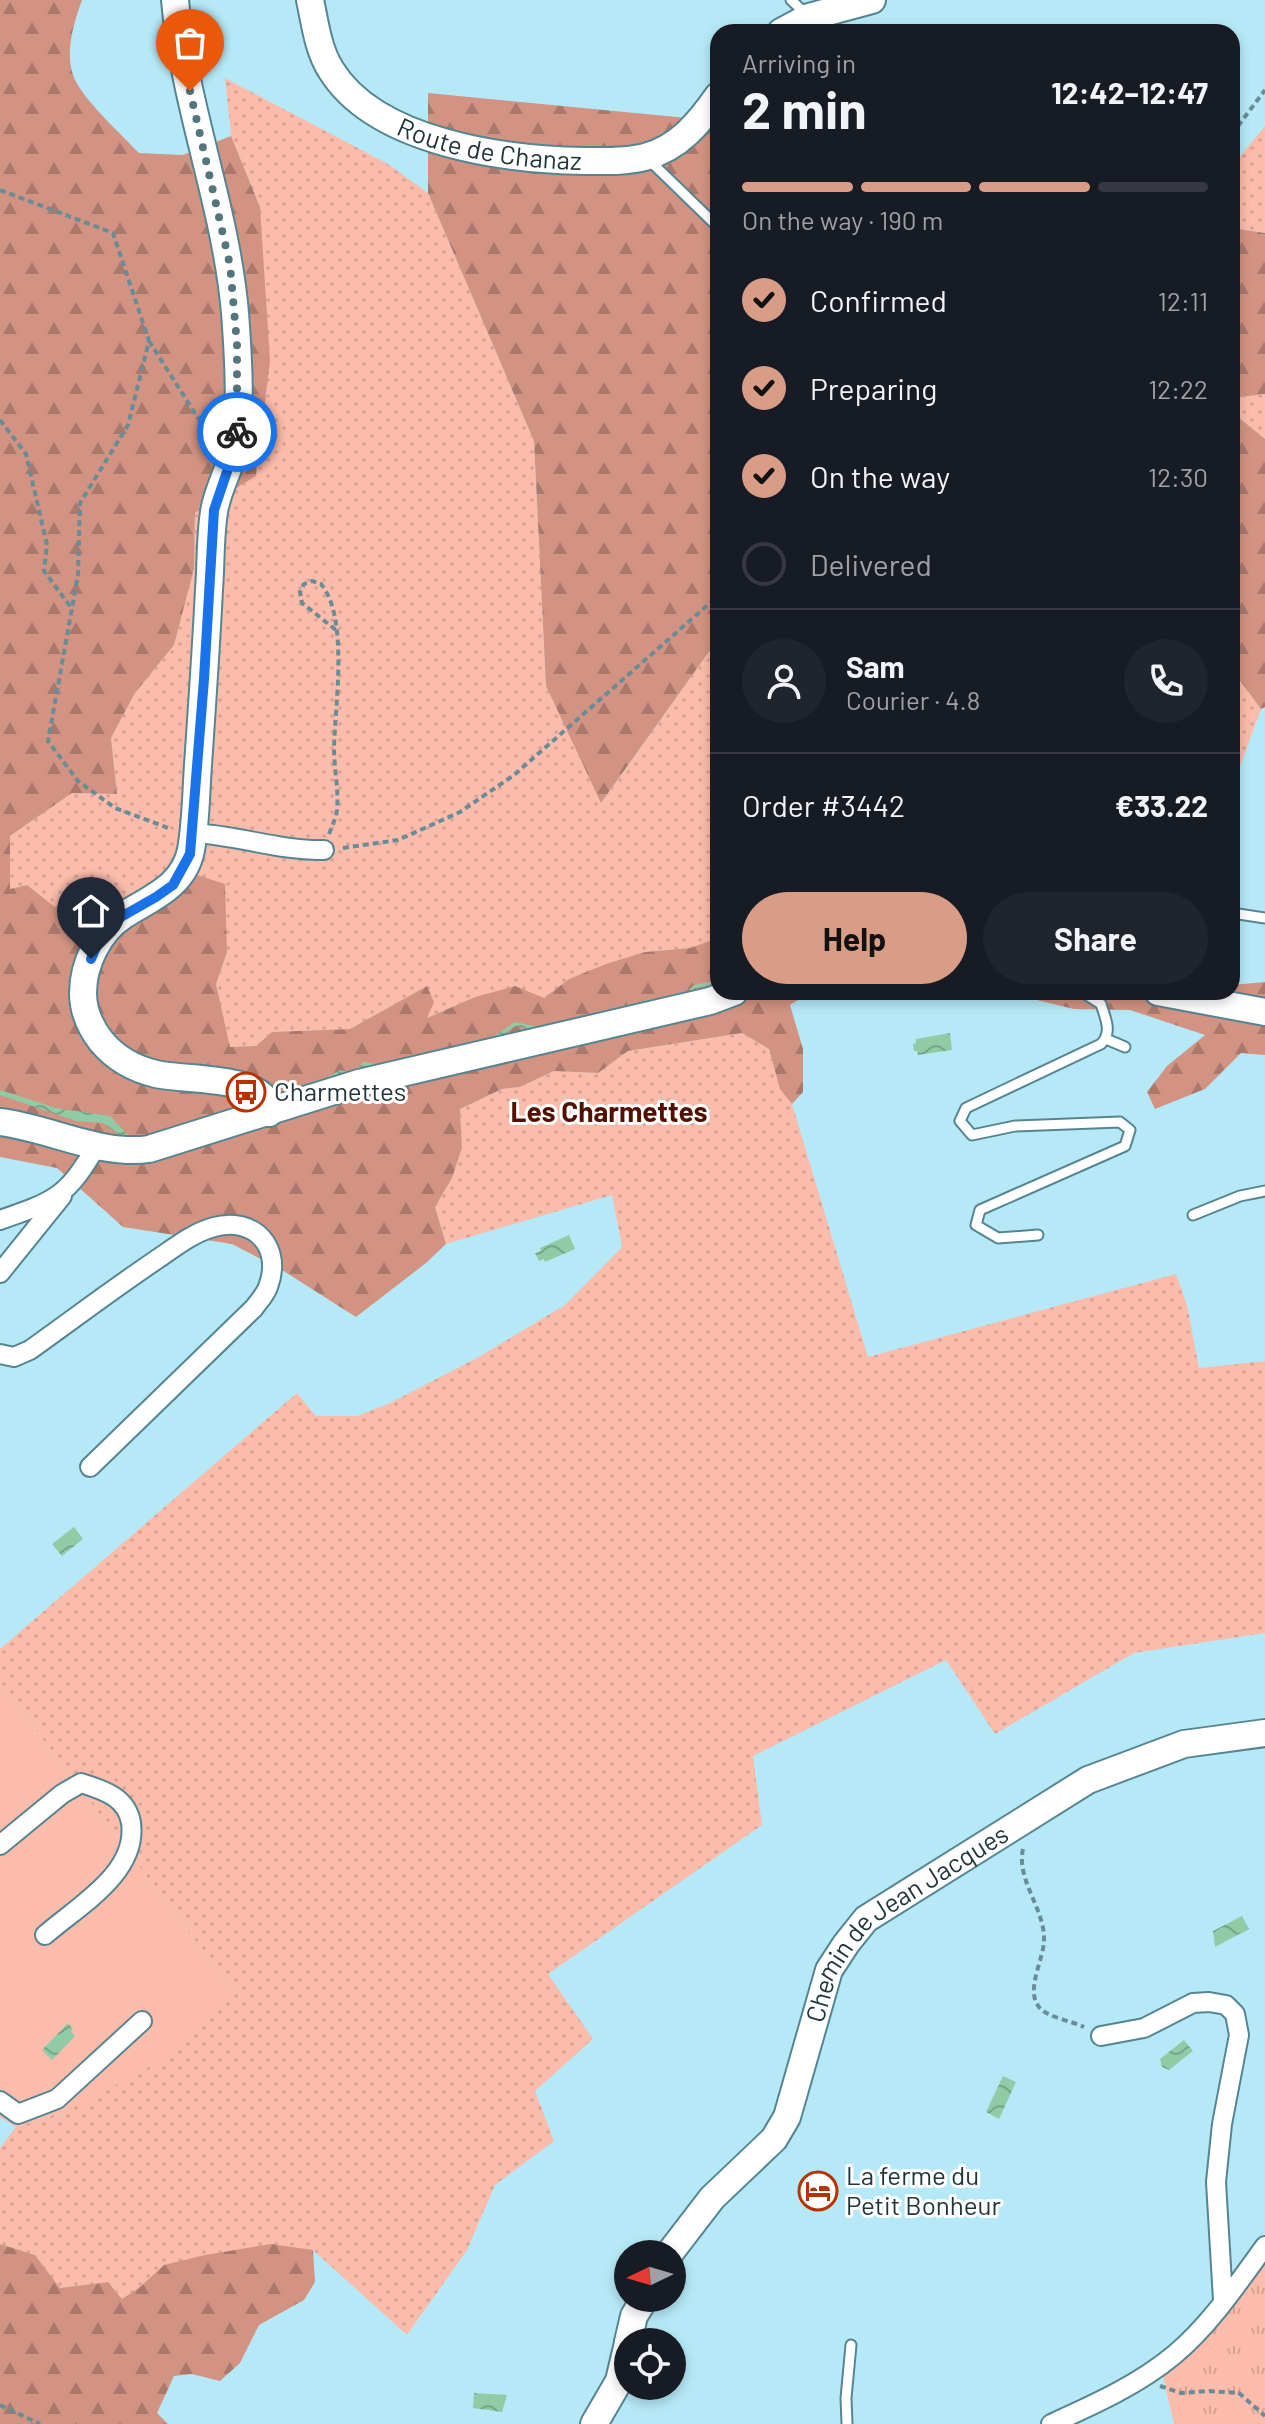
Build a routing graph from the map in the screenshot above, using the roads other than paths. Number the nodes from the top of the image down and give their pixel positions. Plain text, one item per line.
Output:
1 (175, 0) edge
2 (310, 0) edge
3 (872, 0) edge
4 (800, 9) edge
5 (710, 107) edge
6 (645, 157) junction
7 (710, 219) edge
8 (193, 833) junction
9 (324, 850) road end
10 (1240, 914) edge
11 (1265, 918) edge
12 (713, 1000) edge
13 (1095, 1000) edge
14 (1201, 1000) edge
15 (1265, 1012) edge
16 (1106, 1039) junction
17 (1125, 1047) dead end
18 (268, 1106) junction
19 (0, 1122) edge
20 (97, 1145) junction
21 (66, 1191) junction
22 (1265, 1191) edge
23 (1193, 1215) dead end
24 (0, 1220) edge
25 (1038, 1235) dead end
26 (0, 1273) edge
27 (0, 1354) edge
28 (90, 1467) dead end
29 (1265, 1733) edge
30 (0, 1845) edge
31 (45, 1935) dead end
32 (142, 2021) dead end
33 (1101, 2036) road end
34 (0, 2101) edge
35 (680, 2240) edge
36 (1265, 2246) edge
37 (1223, 2300) junction
38 (851, 2345) dead end
39 (614, 2390) edge
40 (594, 2424) edge
41 (847, 2424) edge
42 (1051, 2424) edge

1 - 8 street
2 - 6 street, Route de Chanaz
3 - 4 street
5 - 6 street, Route de Chanaz
6 - 7 lane
8 - 9 street
8 - 18 street
10 - 11 lane
12 - 18 street
13 - 16 lane
14 - 15 street
16 - 17 lane
16 - 25 lane
18 - 20 street
19 - 20 street
20 - 21 street
21 - 24 street
21 - 26 street
22 - 23 lane
27 - 28 street
29 - 35 street, Chemin de Jean Jacques
30 - 31 street
32 - 34 street
33 - 37 street
36 - 37 street
37 - 42 street
38 - 41 lane
39 - 40 street

